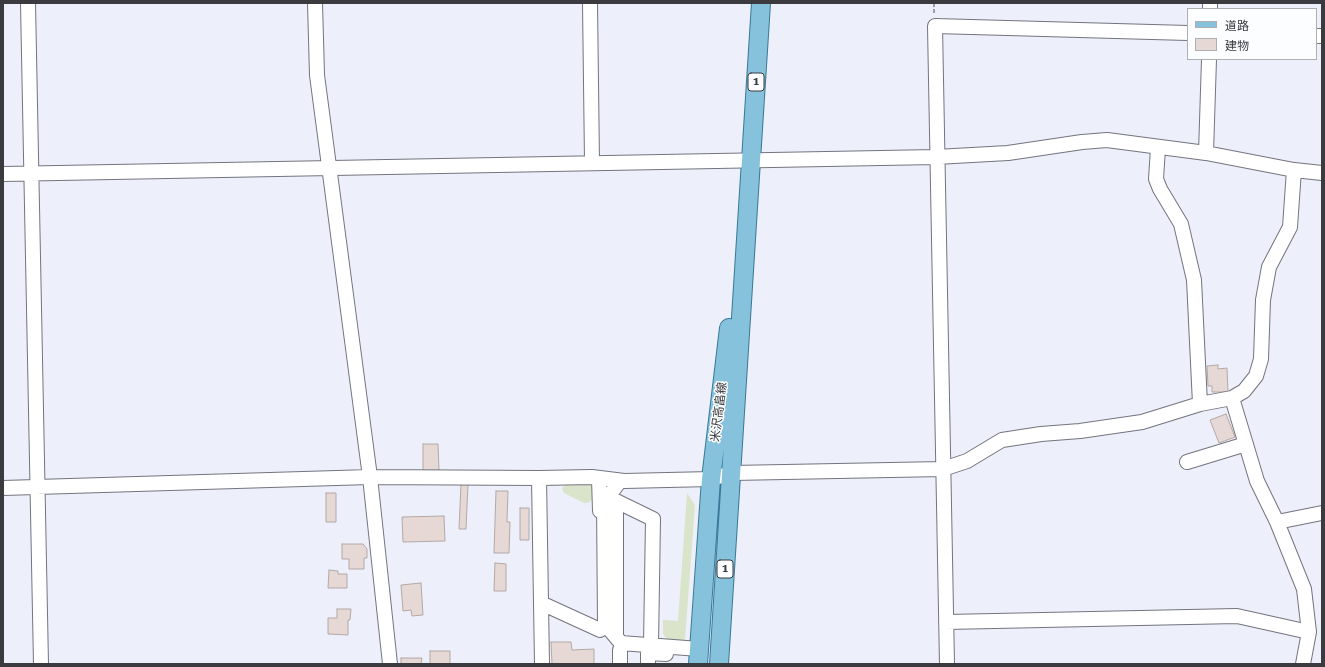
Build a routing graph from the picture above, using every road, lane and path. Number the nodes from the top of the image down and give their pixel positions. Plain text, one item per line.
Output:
1 (28, 3) edge
2 (315, 3) edge
3 (590, 3) edge
4 (761, 3) edge
5 (1187, 33) edge
6 (1209, 60) edge
7 (1158, 148) junction
8 (1206, 154) junction
9 (936, 157) junction
10 (751, 160) junction
11 (592, 162) junction
12 (329, 168) junction
13 (1294, 170) junction
14 (31, 173) junction
15 (1322, 173) edge
16 (3, 174) edge
17 (1232, 398) junction
18 (1200, 404) junction
19 (1246, 444) junction
20 (1187, 462) dead end
21 (943, 469) junction
22 (732, 474) junction
23 (370, 477) junction
24 (539, 478) junction
25 (600, 478) junction
26 (711, 479) junction
27 (620, 481) junction
28 (36, 487) junction
29 (3, 488) edge
30 (1322, 513) edge
31 (1278, 522) junction
32 (541, 602) junction
33 (946, 622) junction
34 (600, 630) junction
35 (1309, 632) junction
36 (618, 650) edge
37 (649, 654) edge
38 (698, 656) edge
39 (41, 664) edge
40 (390, 664) edge
41 (542, 664) edge
42 (719, 664) edge
43 (947, 664) edge
44 (1303, 664) edge

1 - 14 street
2 - 12 street
3 - 11 street
4 - 10 main road, 米沢高畠線 / 1
5 - 9 street
6 - 8 street
7 - 8 street
7 - 9 street
7 - 18 street
8 - 13 street
9 - 10 street
9 - 21 street
10 - 11 street
10 - 22 main road, 米沢高畠線 / 1
10 - 26 main road, 米沢高畠線 / 1
11 - 12 street
12 - 14 street
12 - 23 street
13 - 15 street
13 - 17 street
14 - 16 street
14 - 28 street
17 - 18 street
17 - 19 street
18 - 21 street
19 - 20 street
19 - 31 street
21 - 22 street
21 - 33 street
22 - 26 street
22 - 42 main road, 米沢高畠線 / 1
23 - 24 street
23 - 28 street
23 - 40 street
24 - 25 street
24 - 32 street
25 - 27 street
25 - 34 street
26 - 27 street
26 - 38 main road, 米沢高畠線 / 1
27 - 36 street
28 - 29 street
28 - 39 street
30 - 31 street
31 - 35 street
32 - 34 street
32 - 41 street
33 - 35 street
33 - 43 street
34 - 36 street
35 - 44 street
36 - 37 street
36 - 37 street
37 - 38 street

